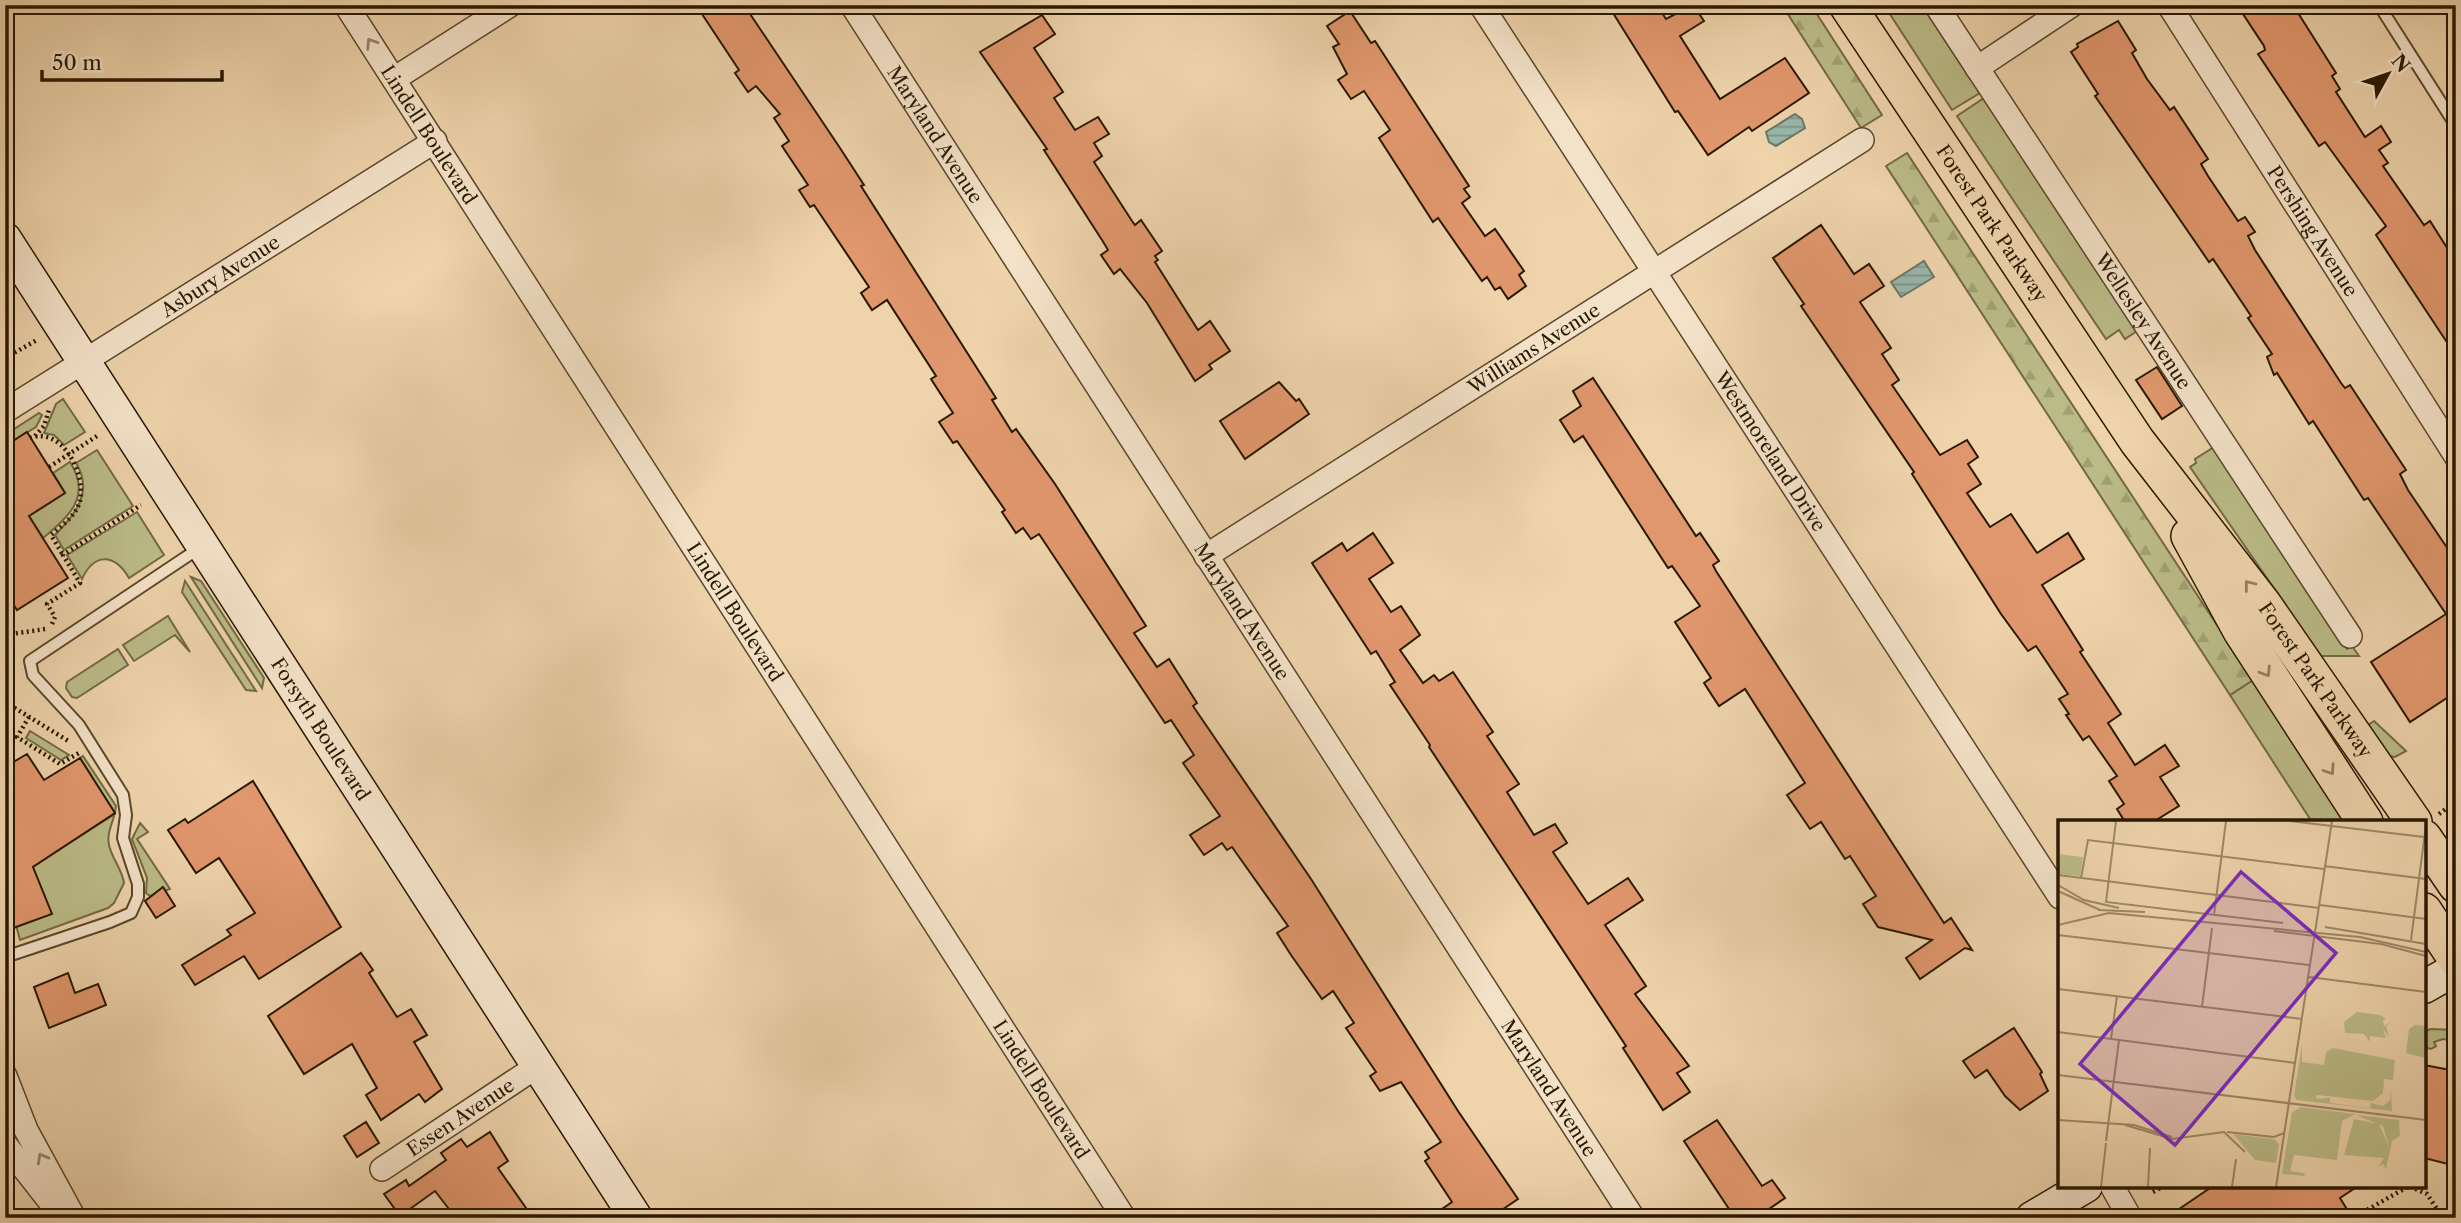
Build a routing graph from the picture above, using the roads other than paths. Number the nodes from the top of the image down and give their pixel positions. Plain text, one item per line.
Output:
1 (346, 5) edge
2 (510, 5) edge
3 (852, 5) edge
4 (1481, 5) edge
5 (1847, 5) edge
6 (1936, 5) edge
7 (2072, 5) edge
8 (2169, 5) edge
9 (2379, 5) edge
10 (1977, 68) junction
11 (394, 79) junction
12 (2456, 126) edge
13 (1862, 140) dead end
14 (435, 141) junction
15 (5, 239) edge
16 (1654, 272) junction
17 (83, 360) junction
18 (5, 411) edge
19 (2137, 441) junction
20 (2456, 456) edge
21 (204, 546) junction
22 (1206, 556) junction
23 (2350, 636) dead end
24 (2364, 820) edge
25 (2413, 820) edge
26 (2426, 841) edge
27 (2456, 885) edge
28 (2058, 894) edge
29 (2426, 914) edge
30 (5, 957) edge
31 (2456, 959) edge
32 (2456, 969) edge
33 (2426, 986) edge
34 (539, 1065) junction
35 (5, 1076) edge
36 (5, 1144) edge
37 (382, 1169) dead end
38 (2083, 1188) edge
39 (2113, 1188) edge
40 (63, 1218) edge
41 (74, 1218) edge
42 (636, 1218) edge
43 (1125, 1218) edge
44 (1633, 1218) edge
45 (2032, 1218) edge
46 (2130, 1218) edge

11 -> 1 street, Lindell Boulevard
2 - 11 street
3 - 22 street, Maryland Avenue
4 - 16 street, Westmoreland Drive
5 - 19 main road, Forest Park Parkway
6 - 10 street, Wellesley Avenue
7 - 10 street
8 - 20 street, Pershing Avenue
9 - 12 lane
10 - 23 street, Wellesley Avenue
11 - 14 street, Lindell Boulevard
13 - 16 street, Williams Avenue
14 - 17 street, Asbury Avenue
14 - 43 street, Lindell Boulevard
15 - 17 main road, Forsyth Boulevard
16 - 22 street, Williams Avenue
16 - 28 street, Westmoreland Drive
17 - 18 street, Asbury Avenue
17 - 21 main road, Forsyth Boulevard
19 -> 24 main road, Forest Park Parkway
25 -> 19 main road, Forest Park Parkway
21 - 30 lane
21 - 34 main road, Forsyth Boulevard
22 - 44 street, Maryland Avenue
26 - 27 main road
29 - 31 main road
32 - 33 main road
34 - 37 street, Essen Avenue
34 - 42 main road, Forsyth Boulevard
41 -> 35 street
36 - 40 street
38 - 45 main road
39 - 46 street

